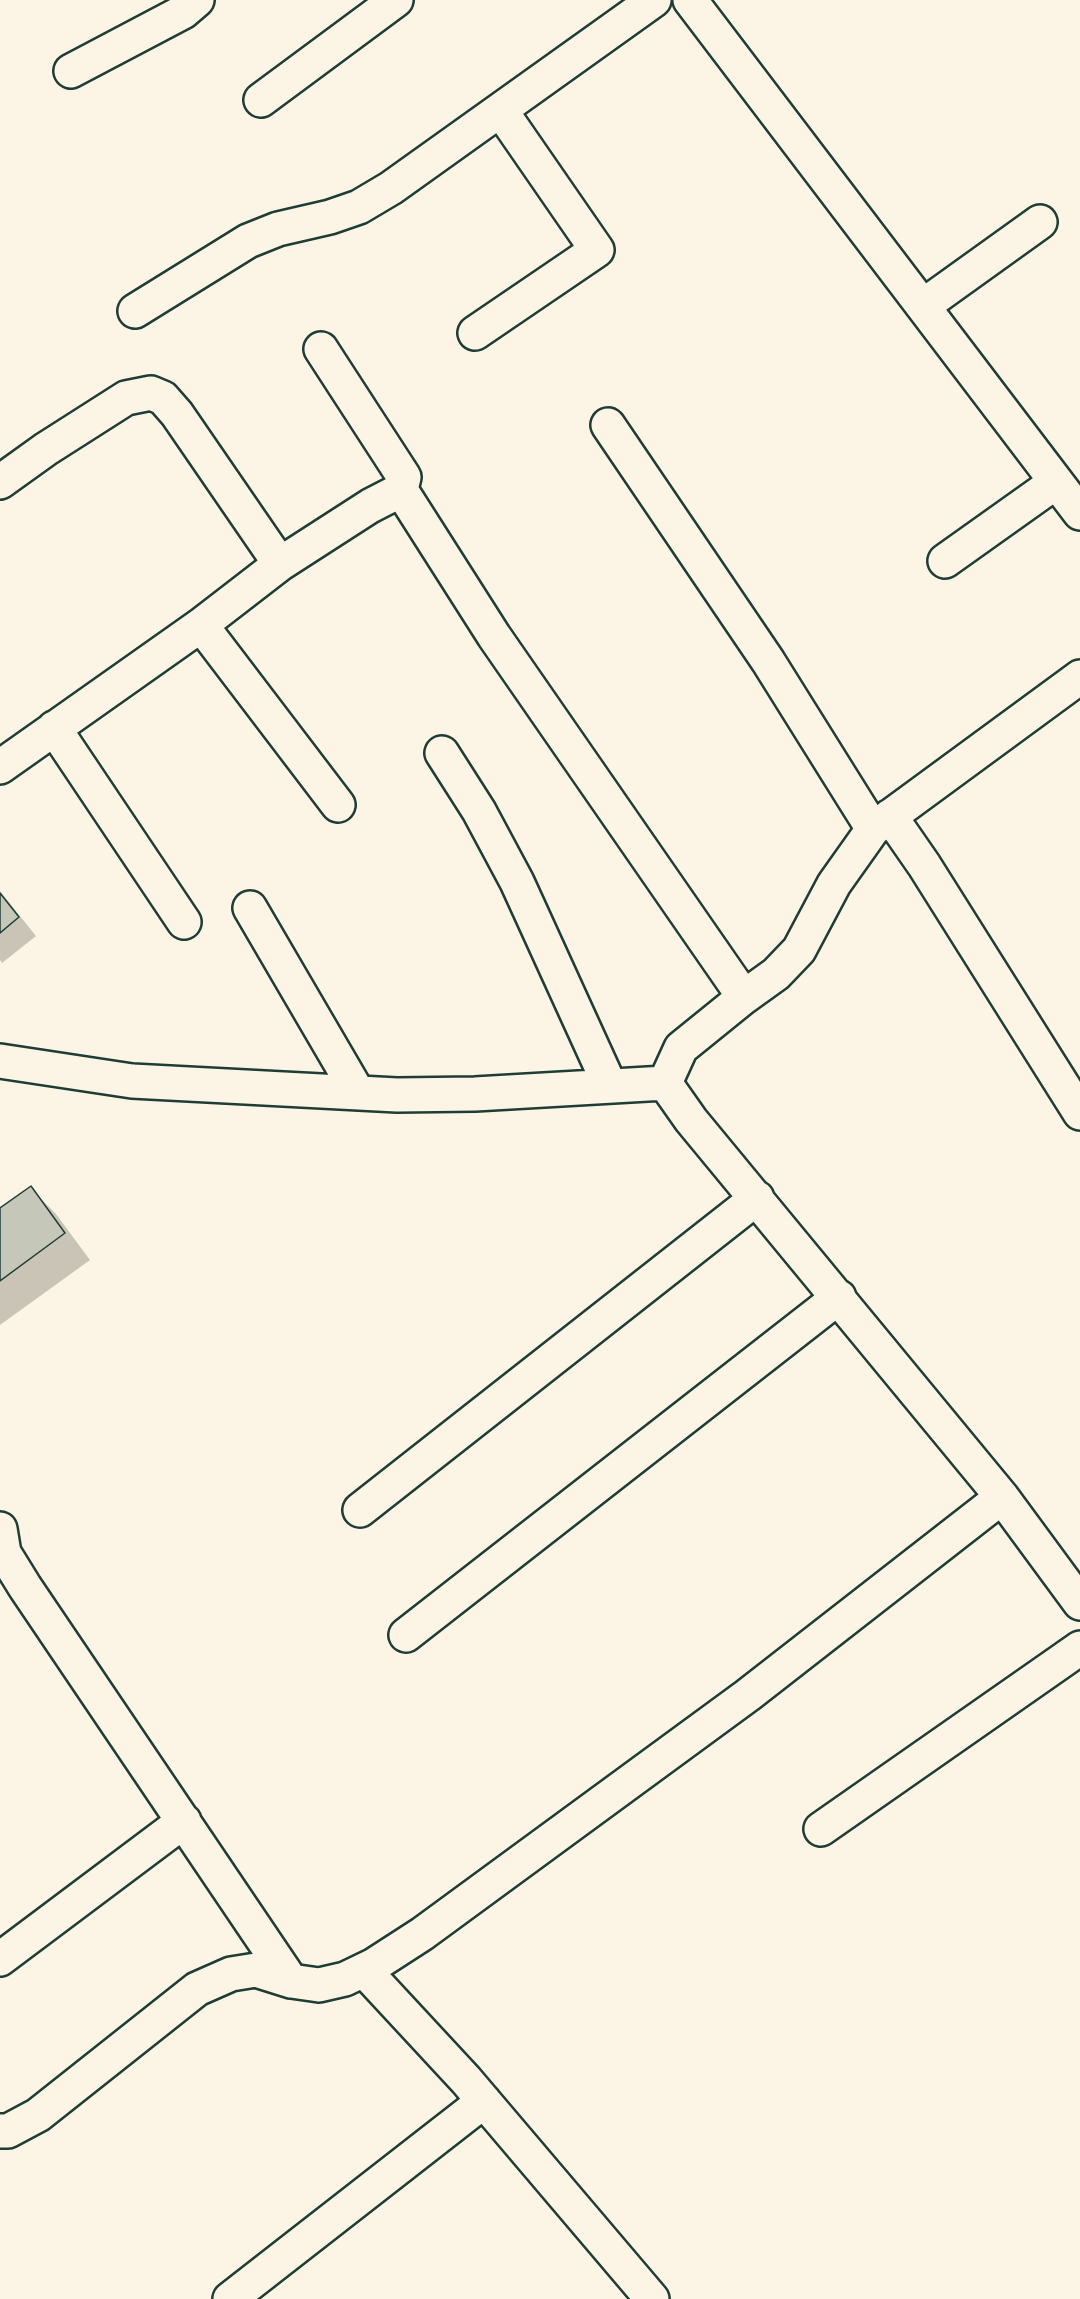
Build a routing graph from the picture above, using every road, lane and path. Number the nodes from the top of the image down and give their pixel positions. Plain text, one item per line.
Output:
1 (197, 0) edge
2 (396, 0) edge
3 (654, 0) edge
4 (690, 0) edge
5 (71, 71) dead end
6 (261, 100) dead end
7 (501, 111) junction
8 (1040, 222) dead end
9 (923, 306) junction
10 (135, 311) dead end
11 (475, 333) dead end
12 (321, 349) dead end
13 (608, 425) dead end
14 (0, 482) edge
15 (1056, 482) junction
16 (401, 490) junction
17 (1080, 513) edge
18 (945, 561) dead end
19 (280, 564) junction
20 (201, 625) junction
21 (1080, 676) edge
22 (54, 728) junction
23 (442, 753) dead end
24 (0, 767) edge
25 (338, 806) dead end
26 (881, 823) junction
27 (250, 908) dead end
28 (184, 922) dead end
29 (744, 997) junction
30 (0, 1061) edge
31 (665, 1083) junction
32 (610, 1086) junction
33 (358, 1093) junction
34 (1080, 1113) edge
35 (757, 1198) junction
36 (839, 1297) junction
37 (1002, 1497) junction
38 (360, 1510) dead end
39 (0, 1529) edge
40 (1080, 1603) edge
41 (406, 1635) dead end
42 (1080, 1648) edge
43 (184, 1821) junction
44 (820, 1829) dead end
45 (0, 1959) edge
46 (364, 1970) junction
47 (291, 1981) junction
48 (484, 2101) junction
49 (0, 2131) edge
50 (230, 2299) edge
51 (652, 2299) edge

1 - 5 street
2 - 6 street
3 - 7 street
4 - 9 street
7 - 10 street
7 - 11 street
8 - 9 street
9 - 15 street
12 - 16 street
13 - 26 street
14 - 19 street
15 - 17 street
15 - 18 street
16 - 19 street
16 - 29 street
19 - 20 street
20 - 22 street
20 - 25 street
21 - 26 street
22 - 24 street
22 - 28 street
23 - 32 street
26 - 29 street
26 - 34 street
27 - 33 street
29 - 31 street
30 - 33 street
31 - 32 street
31 - 35 street
32 - 33 street
35 - 36 street
35 - 38 street
36 - 37 street
36 - 41 street
37 - 40 street
37 - 46 street
39 - 43 street
42 - 44 street
43 - 45 street
43 - 47 street
46 - 47 street
46 - 48 street
47 - 49 street
48 - 50 street
48 - 51 street

